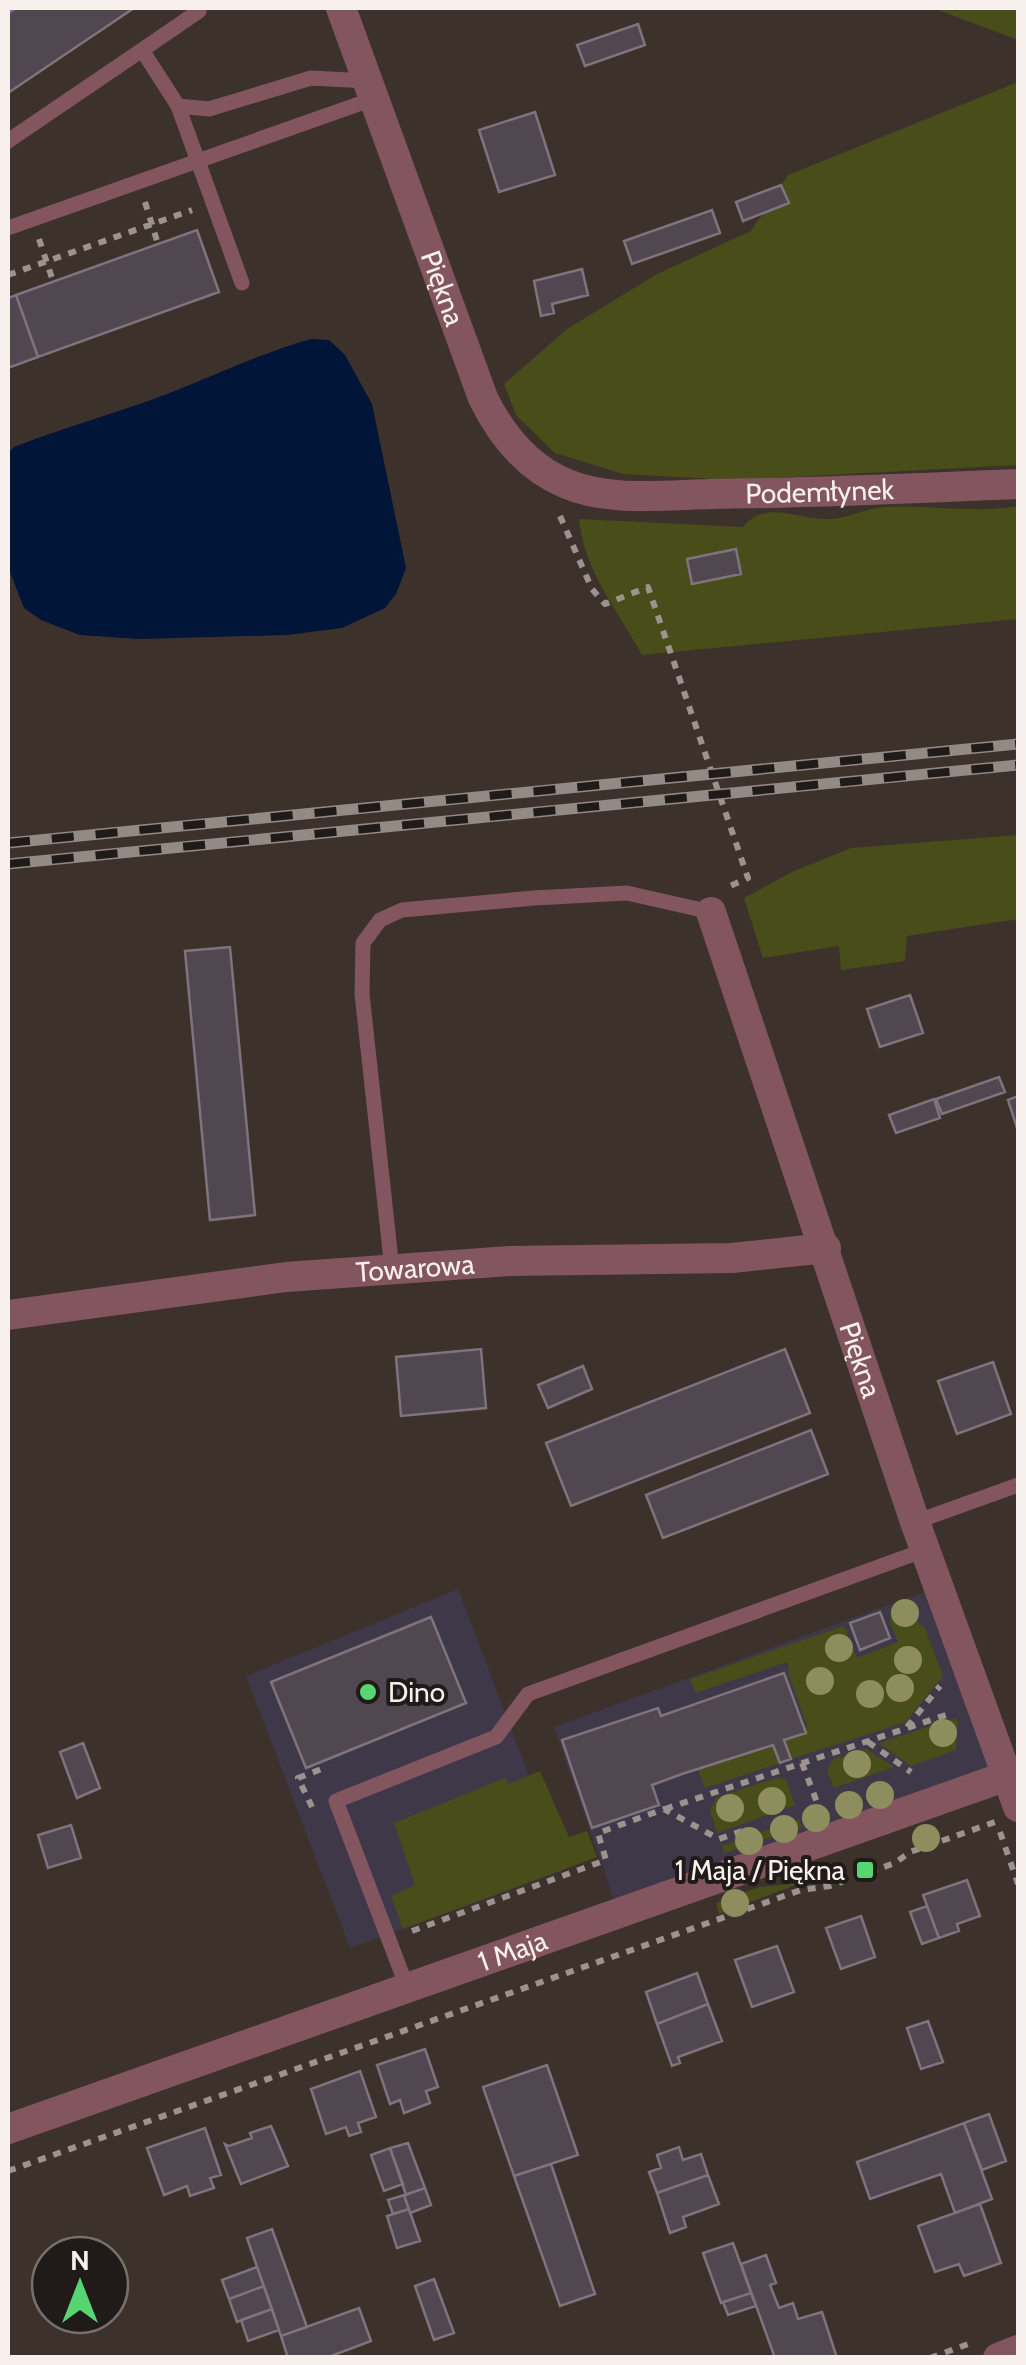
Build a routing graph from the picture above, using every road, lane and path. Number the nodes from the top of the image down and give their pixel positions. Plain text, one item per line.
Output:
1 (340, 8) edge
2 (199, 11) dead end
3 (142, 50) junction
4 (370, 90) junction
5 (178, 106) junction
6 (8, 141) edge
7 (197, 161) junction
8 (138, 182) junction
9 (212, 204) junction
10 (32, 218) junction
11 (152, 224) junction
12 (8, 228) edge
13 (158, 241) dead end
14 (47, 261) junction
15 (8, 276) edge
16 (52, 278) dead end
17 (242, 283) dead end
18 (544, 473) junction
19 (1018, 484) edge
20 (621, 494) joint
21 (719, 899) junction
22 (826, 1248) junction
23 (392, 1269) junction
24 (8, 1315) edge
25 (1018, 1485) edge
26 (920, 1536) junction
27 (948, 1677) dead end
28 (959, 1711) dead end
29 (906, 1729) junction
30 (866, 1741) junction
31 (802, 1763) junction
32 (923, 1768) dead end
33 (911, 1772) junction
34 (1013, 1774) edge
35 (892, 1778) dead end
36 (664, 1810) junction
37 (802, 1810) dead end
38 (1005, 1816) edge
39 (752, 1828) dead end
40 (1018, 1884) edge
41 (406, 1934) dead end
42 (407, 1988) junction
43 (8, 2129) edge
44 (8, 2171) edge
45 (1018, 2350) edge
46 (998, 2358) edge

1 - 4 street, Piękna
2 - 3 lane
3 - 5 lane
3 - 6 lane
4 - 5 lane
4 - 7 lane
4 - 18 street, Piękna
5 - 7 lane
7 - 8 lane
7 - 9 lane
8 - 10 lane
8 - 11 path
9 - 11 path
9 - 17 lane
10 - 12 lane
10 - 14 path
11 - 13 path
11 - 14 path
14 - 15 path
14 - 16 path
18 - 20 street, Piękna
18 - 21 path
19 - 20 street, Podemłynek
21 - 22 street, Piękna
21 - 23 lane
22 - 23 street, Towarowa
22 - 26 street, Piękna
23 - 24 street, Towarowa
25 - 26 lane
26 - 34 street, Piękna
26 - 42 lane
27 - 29 path
28 - 29 path
29 - 30 path
30 - 31 path
30 - 33 path
31 - 36 path
31 - 37 path
32 - 33 path
33 - 35 path
34 - 38 street, Piękna
34 - 42 street, 1 Maja
36 - 39 path
36 - 41 path
38 - 40 path
38 - 44 path
42 - 43 street, 1 Maja
45 - 46 street

